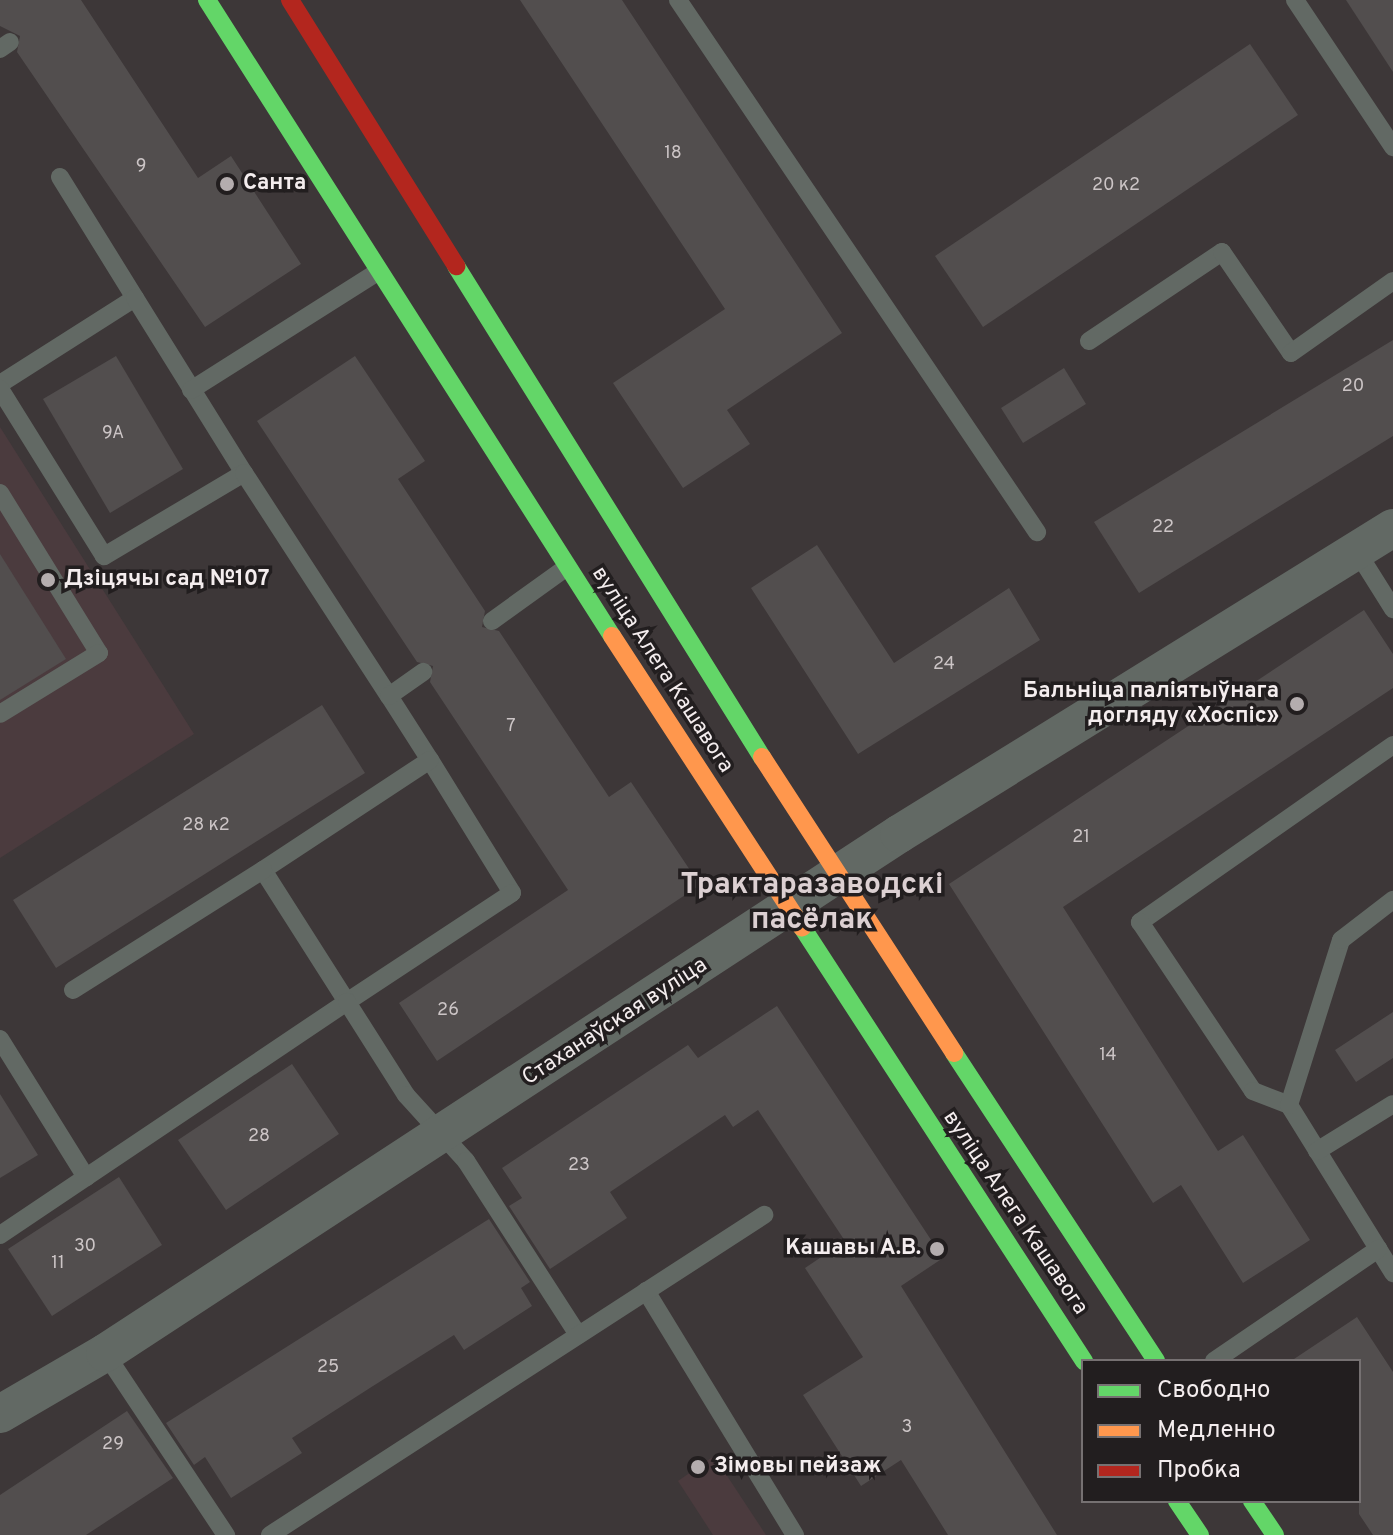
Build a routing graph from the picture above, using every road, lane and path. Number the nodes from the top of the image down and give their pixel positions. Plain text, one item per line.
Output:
1 (207, 0) edge
2 (290, 0) edge
3 (678, 0) edge
4 (1295, 0) edge
5 (1393, 147) edge
6 (60, 177) dead end
7 (376, 273) junction
8 (1393, 281) edge
9 (135, 298) junction
10 (1089, 341) dead end
11 (0, 387) edge
12 (191, 390) junction
13 (244, 473) junction
14 (0, 493) edge
15 (1393, 528) edge
16 (1037, 532) dead end
17 (1356, 550) junction
18 (567, 567) junction
19 (1393, 609) edge
20 (492, 621) dead end
21 (423, 672) dead end
22 (389, 696) junction
23 (0, 714) edge
24 (1393, 745) edge
25 (430, 760) junction
26 (263, 870) junction
27 (837, 875) junction
28 (1393, 900) edge
29 (787, 910) junction
30 (73, 990) dead end
31 (347, 1002) junction
32 (0, 1039) edge
33 (1393, 1104) edge
34 (1289, 1105) junction
35 (443, 1133) junction
36 (1317, 1151) junction
37 (86, 1177) junction
38 (764, 1215) dead end
39 (0, 1235) edge
40 (1378, 1249) junction
41 (1393, 1273) edge
42 (646, 1291) junction
43 (578, 1335) junction
44 (105, 1353) junction
45 (1083, 1359) edge
46 (1155, 1359) edge
47 (1217, 1359) edge
48 (6, 1397) edge
49 (1178, 1503) edge
50 (1253, 1503) edge
51 (226, 1535) edge
52 (270, 1535) edge
53 (795, 1535) edge
54 (1200, 1535) edge
55 (1275, 1535) edge

1 - 7 main road, вуліца Алега Кашавога
2 - 27 main road, вуліца Алега Кашавога
3 - 16 lane
4 - 5 lane
6 - 9 lane
7 - 12 lane
7 - 18 main road, вуліца Алега Кашавога
8 - 10 lane
9 - 11 lane
9 - 12 lane
11 - 13 lane
12 - 13 lane
13 - 22 lane
14 - 23 lane
15 - 17 street, Стаханаўская вуліца
17 - 19 lane
17 - 27 street, Стаханаўская вуліца
18 - 20 lane
18 - 29 main road, вуліца Алега Кашавога
21 - 22 lane
22 - 25 lane
24 - 34 lane
25 - 26 lane
25 - 31 lane
26 - 30 lane
26 - 31 lane
27 - 29 street, Стаханаўская вуліца
27 - 46 main road, вуліца Алега Кашавога
28 - 34 lane
29 - 35 street, Стаханаўская вуліца
29 - 45 main road, вуліца Алега Кашавога
31 - 35 lane
31 - 37 lane
32 - 37 lane
33 - 36 lane
34 - 36 lane
35 - 43 lane
35 - 44 street, Стаханаўская вуліца
36 - 40 lane
37 - 39 lane
38 - 42 lane
40 - 41 lane
40 - 47 lane
42 - 43 lane
42 - 53 lane
43 - 52 lane
44 - 48 street, Стаханаўская вуліца
44 - 51 lane
49 - 54 main road
50 - 55 main road

